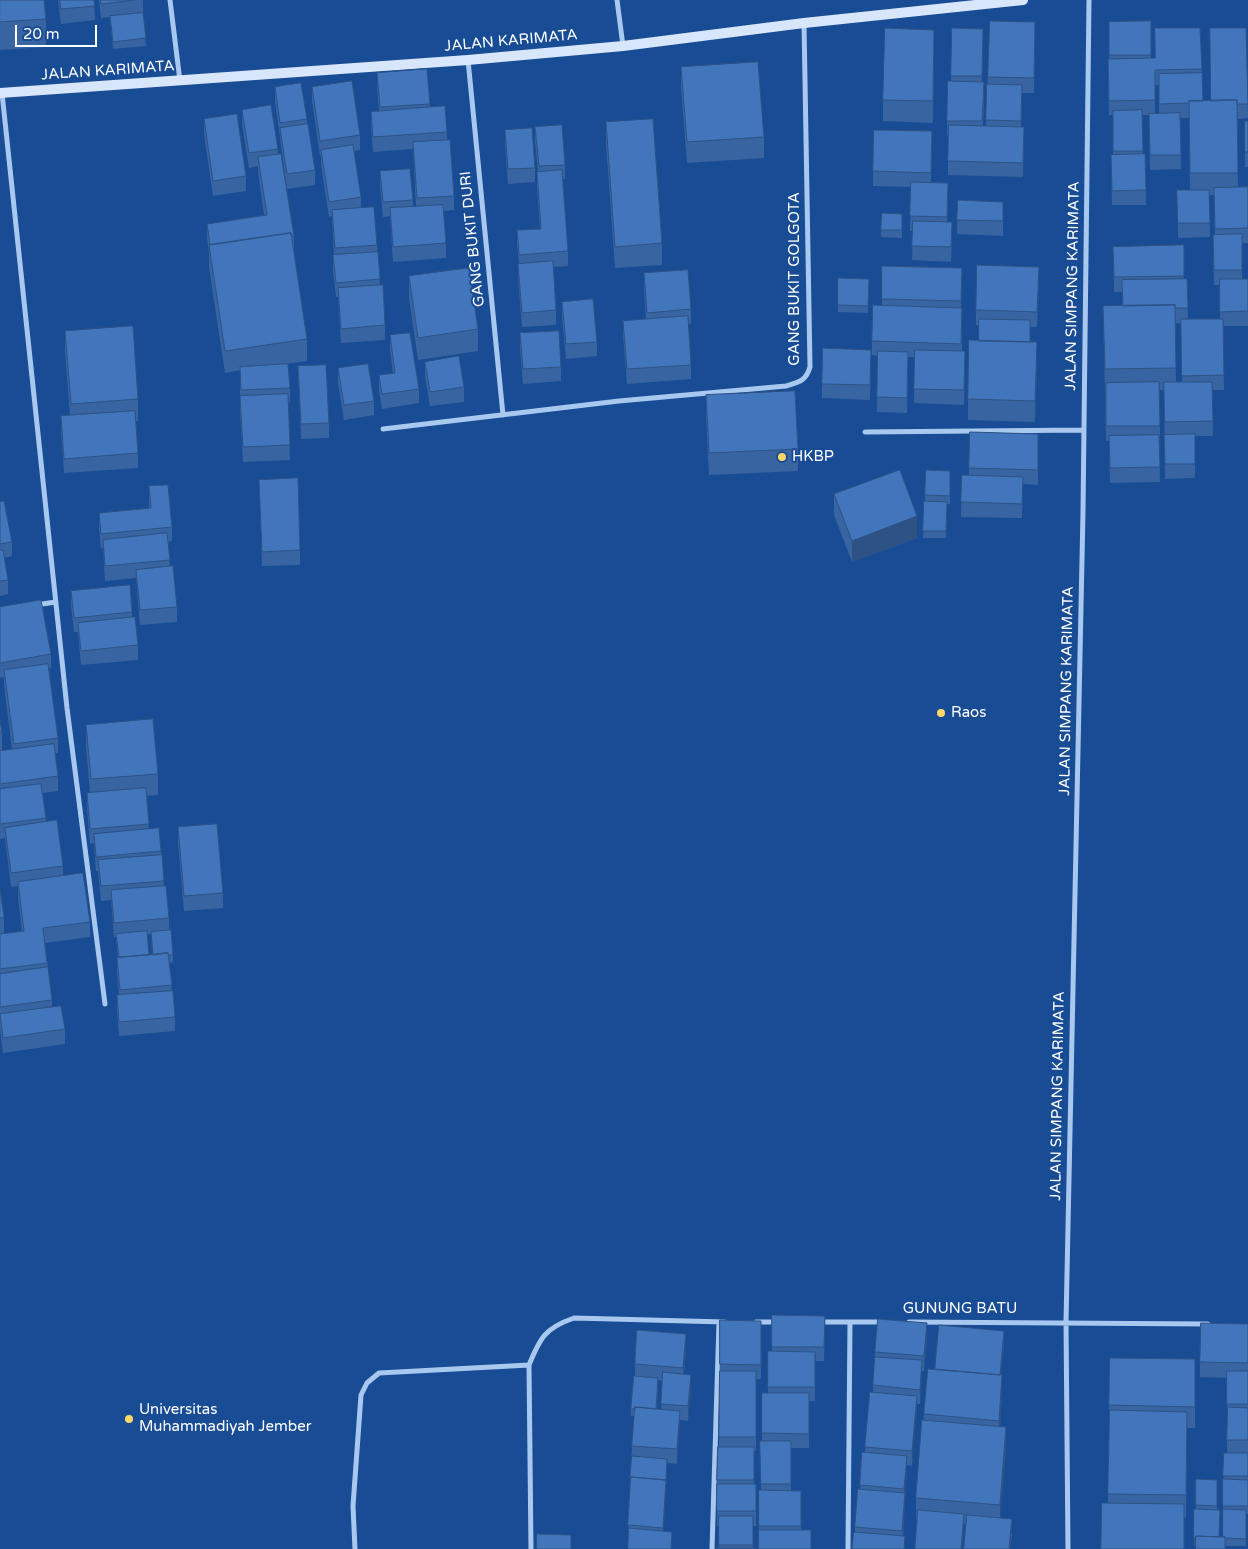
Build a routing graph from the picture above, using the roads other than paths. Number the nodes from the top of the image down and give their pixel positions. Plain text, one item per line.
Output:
1 (170, 0) edge
2 (617, 0) edge
3 (1023, 0) edge
4 (1089, 0) edge
5 (804, 22) junction
6 (623, 46) junction
7 (468, 60) junction
8 (180, 81) junction
9 (1, 93) edge
10 (503, 415) junction
11 (383, 429) dead end
12 (1084, 430) junction
13 (865, 432) dead end
14 (56, 602) junction
15 (28, 606) edge
16 (105, 1004) dead end
17 (718, 1322) junction
18 (728, 1322) edge
19 (747, 1322) edge
20 (784, 1322) edge
21 (812, 1322) edge
22 (850, 1322) junction
23 (889, 1322) edge
24 (899, 1322) edge
25 (1066, 1322) junction
26 (1212, 1324) edge
27 (529, 1365) junction
28 (355, 1549) edge
29 (531, 1549) edge
30 (712, 1549) edge
31 (848, 1549) edge
32 (1068, 1549) edge

1 - 8 street
2 - 6 street
3 - 5 main road, JALAN KARIMATA
4 - 12 street, JALAN SIMPANG KARIMATA
5 - 6 main road, JALAN KARIMATA
5 - 10 street, GANG BUKIT GOLGOTA
6 - 7 main road, JALAN KARIMATA
7 - 8 main road, JALAN KARIMATA
7 - 10 street, GANG BUKIT DURI
8 - 9 main road, JALAN KARIMATA
9 - 14 street
10 - 11 street
12 - 13 street
12 - 25 street, JALAN SIMPANG KARIMATA
14 - 15 street
14 - 16 street
17 - 18 street
17 - 27 street
17 - 30 street
19 - 20 street
21 - 22 street, GUNUNG BATU
22 - 23 street, GUNUNG BATU
22 - 31 street
24 - 25 street, GUNUNG BATU
25 - 26 street, GUNUNG BATU
25 - 32 street, JALAN SIMPANG KARIMATA
27 - 28 street
27 - 29 street

